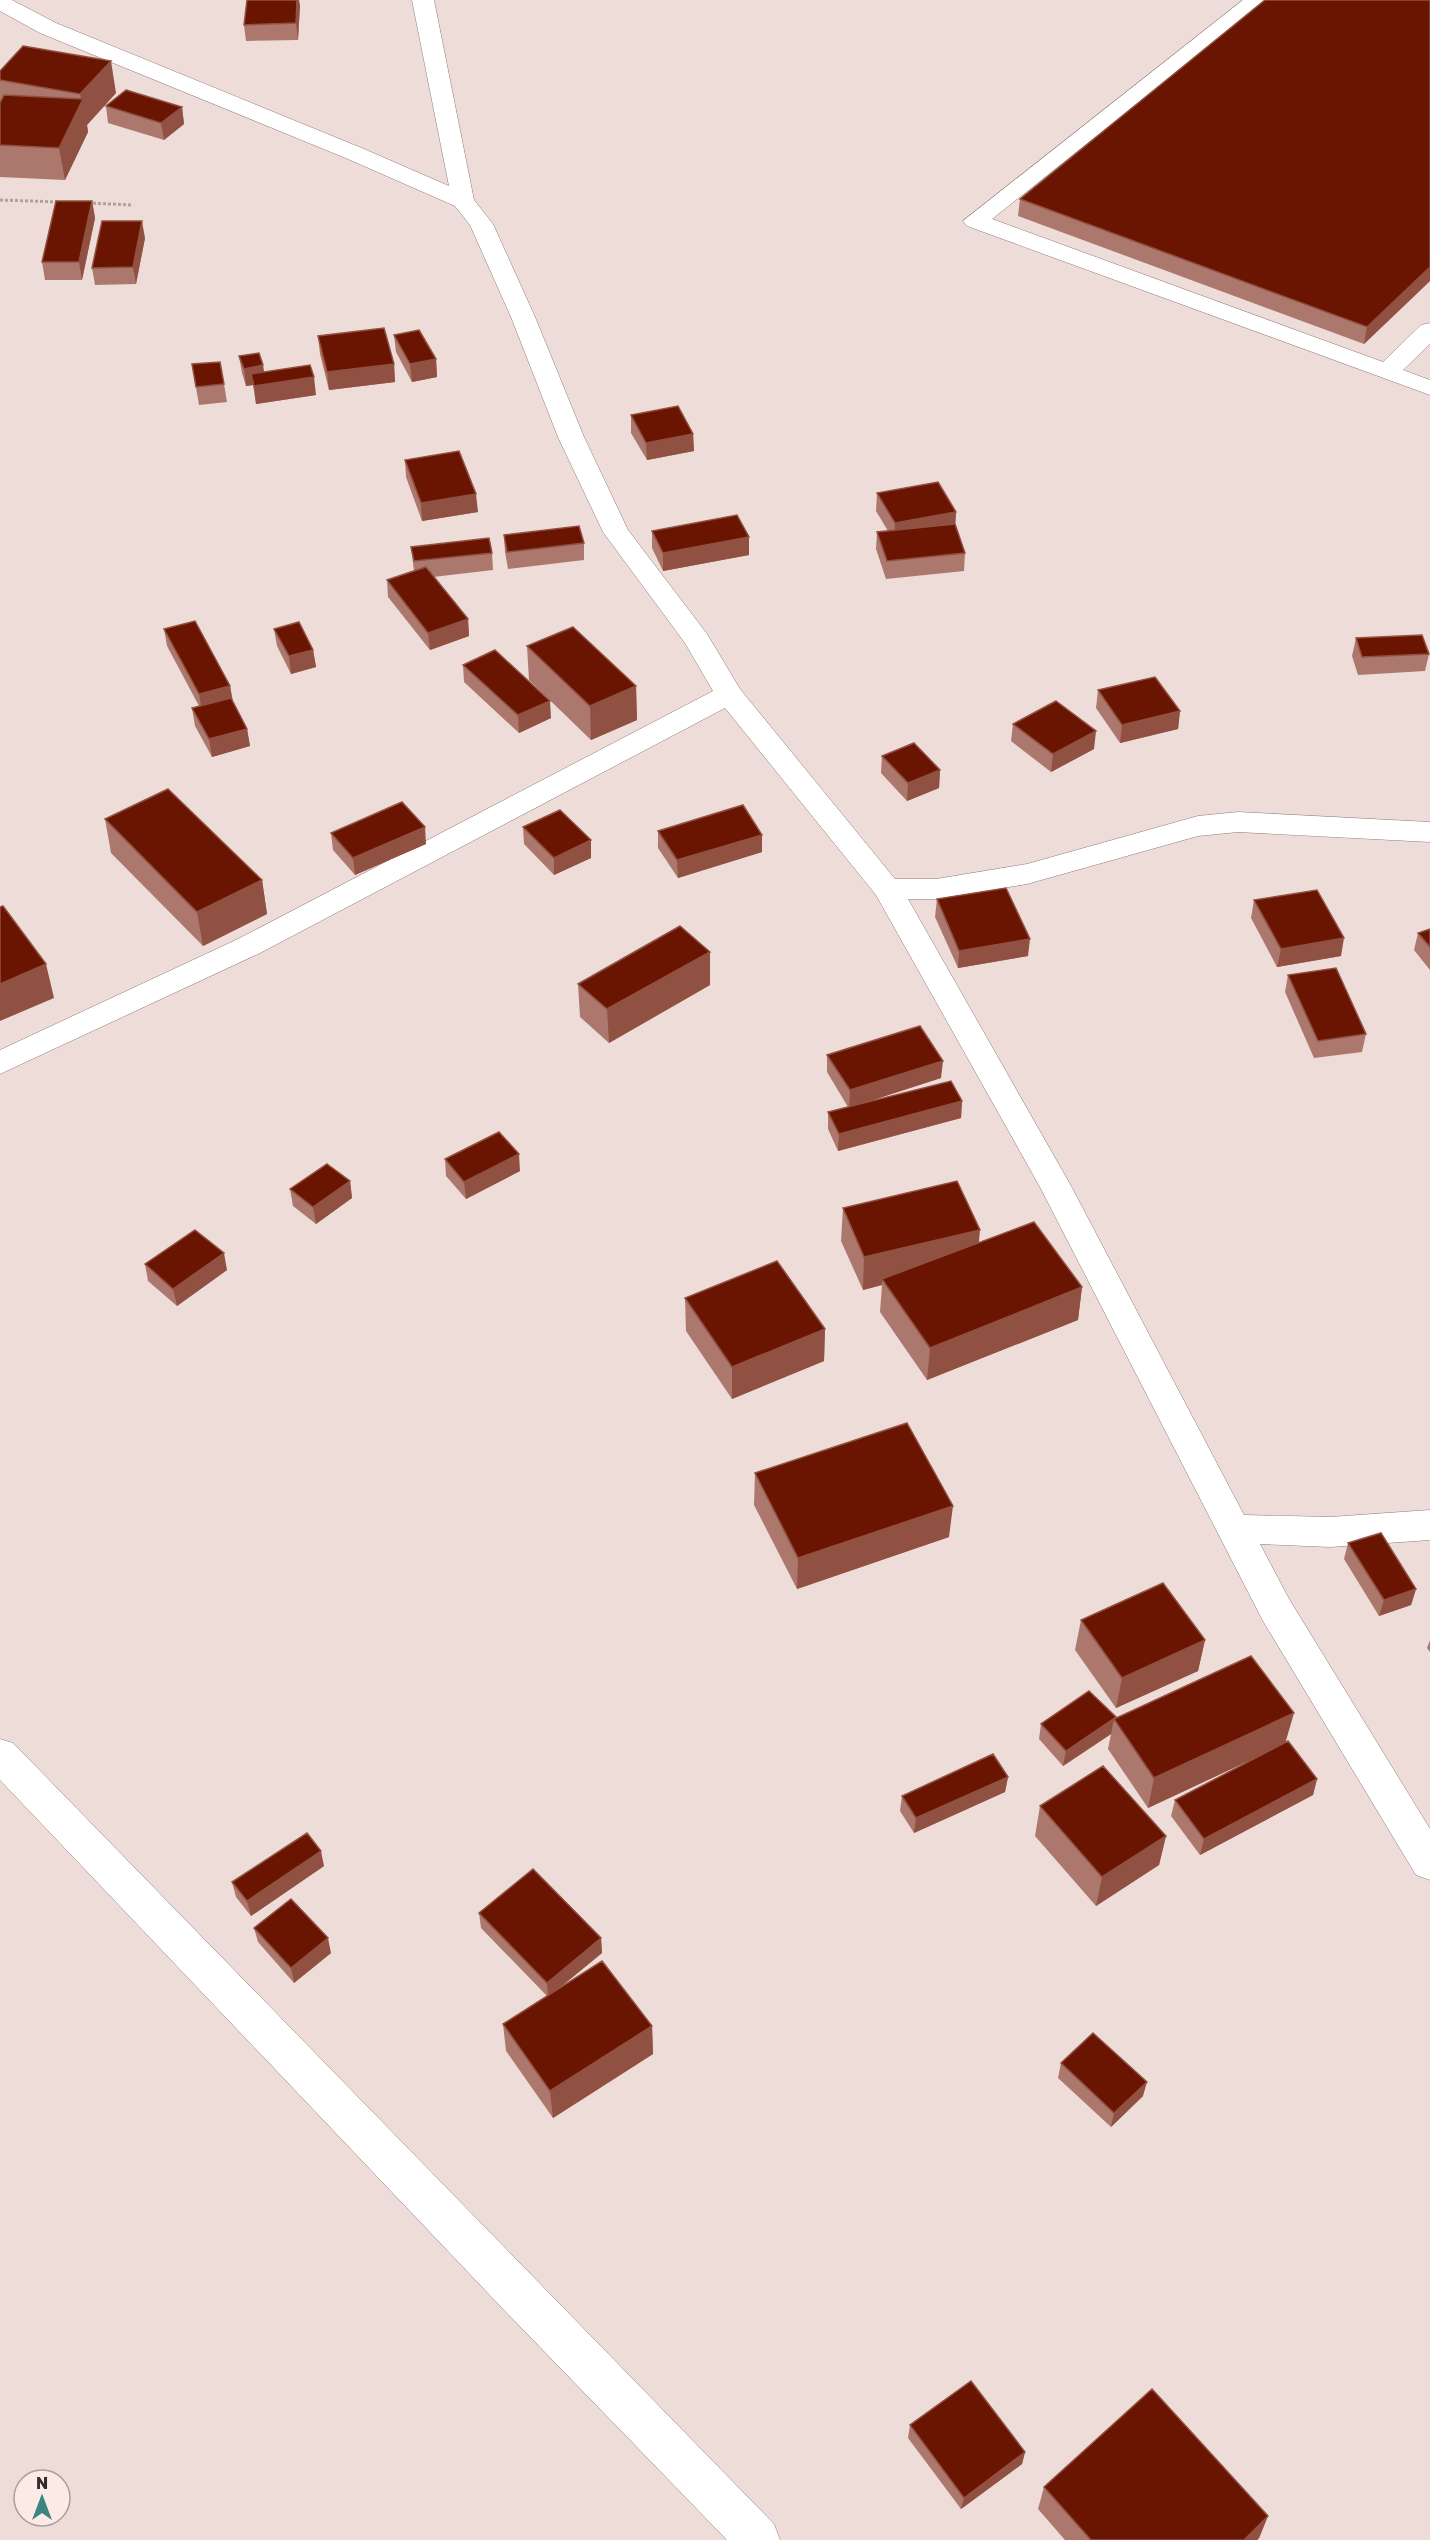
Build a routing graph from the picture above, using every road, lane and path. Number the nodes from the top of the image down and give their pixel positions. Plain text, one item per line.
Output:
1 (423, 0) edge
2 (1256, 0) edge
3 (0, 2) edge
4 (0, 200) edge
5 (463, 201) junction
6 (67, 203) edge
7 (78, 203) edge
8 (133, 205) dead end
9 (1430, 330) edge
10 (1388, 372) junction
11 (1430, 388) edge
12 (729, 694) junction
13 (1430, 832) edge
14 (887, 889) junction
15 (0, 1063) edge
16 (1430, 1525) edge
17 (1234, 1529) junction
18 (0, 1755) edge
19 (1430, 1863) edge
20 (758, 2540) edge

1 - 5 street
2 - 10 street
3 - 5 street
4 - 6 path
5 - 12 street
7 - 8 path
9 - 10 street
10 - 11 street
12 - 14 street
12 - 15 street
13 - 14 street
14 - 17 street
16 - 17 street
17 - 19 street
18 - 20 street

